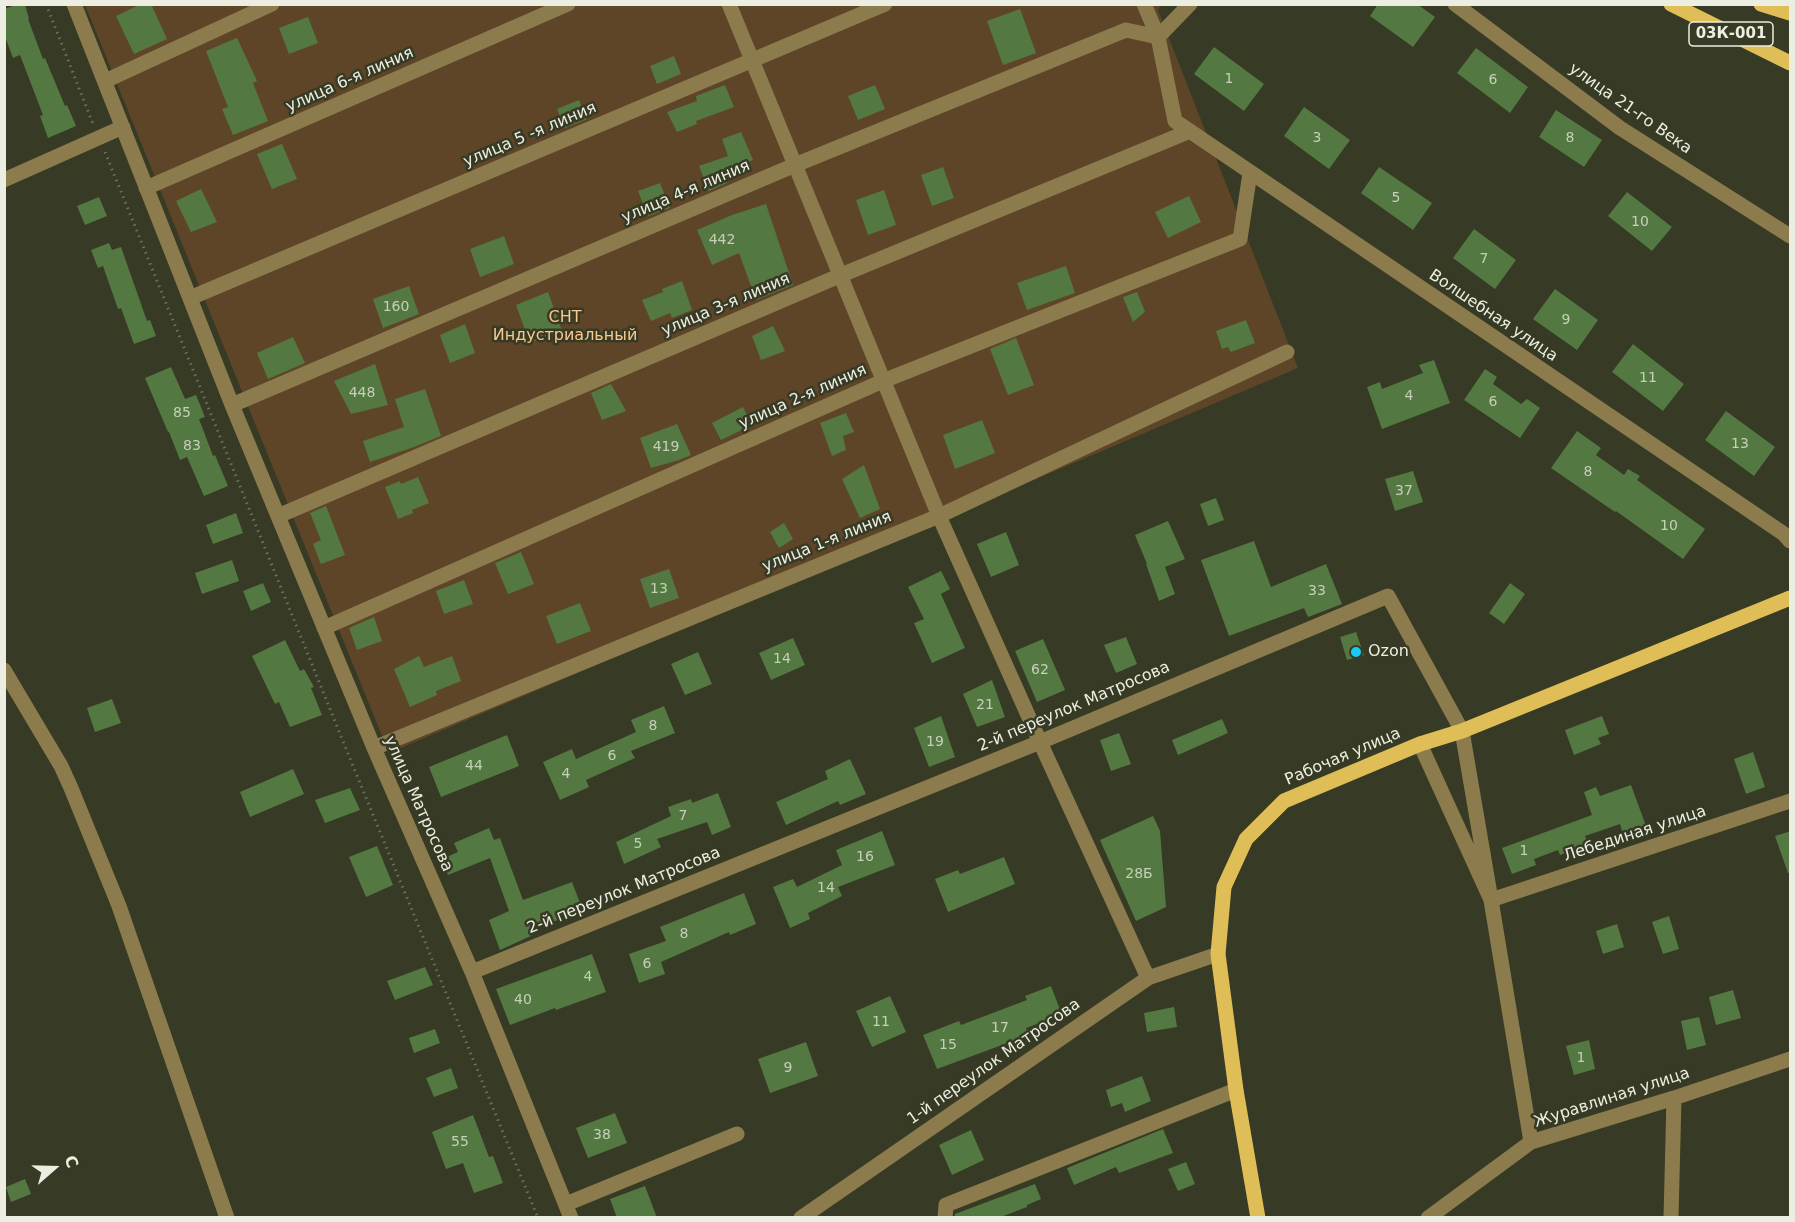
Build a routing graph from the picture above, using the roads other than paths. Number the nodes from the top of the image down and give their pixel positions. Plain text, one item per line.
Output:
1 (74, 4) edge
2 (272, 4) edge
3 (568, 4) edge
4 (729, 4) edge
5 (885, 4) edge
6 (1144, 4) edge
7 (1190, 4) edge
8 (1455, 4) edge
9 (1671, 4) edge
10 (1764, 5) edge
11 (1791, 13) edge
12 (1158, 37) junction
13 (752, 61) junction
14 (1791, 63) edge
15 (105, 81) junction
16 (123, 128) junction
17 (1190, 131) junction
18 (795, 165) junction
19 (1250, 172) junction
20 (4, 180) edge
21 (146, 188) junction
22 (1791, 236) edge
23 (839, 276) junction
24 (190, 298) junction
25 (1287, 352) dead end
26 (883, 381) junction
27 (232, 405) junction
28 (278, 516) junction
29 (939, 516) junction
30 (1791, 541) edge
31 (1791, 598) edge
32 (324, 628) junction
33 (4, 670) edge
34 (1462, 730) junction
35 (1040, 742) junction
36 (1420, 744) junction
37 (374, 748) junction
38 (1791, 801) edge
39 (1491, 900) junction
40 (1218, 954) junction
41 (472, 972) junction
42 (1148, 978) junction
43 (1791, 1059) edge
44 (1236, 1090) junction
45 (1674, 1098) junction
46 (737, 1134) dead end
47 (1531, 1142) junction
48 (568, 1211) edge
49 (227, 1218) edge
50 (801, 1218) edge
51 (945, 1218) edge
52 (1258, 1218) edge
53 (1428, 1218) edge
54 (1671, 1218) edge

1 - 15 street, улица Матросова
2 - 15 street
3 - 21 street, улица 6-я линия
4 - 13 street
5 - 13 street, улица 5 -я линия
6 - 12 street
7 - 12 street
8 - 22 street, улица 21-го Века
9 - 14 main road, 03К-001
10 - 11 main road, 03К-001
12 - 17 street, Волшебная улица
12 - 18 street, улица 4-я линия
13 - 18 street
13 - 24 street, улица 5 -я линия
15 - 16 street, улица Матросова
16 - 20 street
16 - 21 street, улица Матросова
17 - 19 street, Волшебная улица
17 - 23 street, улица 3-я линия
18 - 23 street
18 - 27 street, улица 4-я линия
19 - 26 street, улица 2-я линия
19 - 30 street, Волшебная улица
21 - 24 street, улица Матросова
23 - 26 street
23 - 28 street, улица 3-я линия
24 - 27 street, улица Матросова
25 - 29 street, улица 1-я линия
26 - 29 street
26 - 32 street, улица 2-я линия
27 - 28 street, улица Матросова
28 - 32 street, улица Матросова
29 - 35 street
29 - 37 street, улица 1-я линия
31 - 34 main road, Рабочая улица
32 - 37 street, улица Матросова
33 - 49 street
34 - 35 street, 2-й переулок Матросова
34 - 36 main road, Рабочая улица
34 - 39 street, 2-й переулок Матросова
35 - 41 street, 2-й переулок Матросова
35 - 42 street
36 - 39 street
36 - 40 main road, Рабочая улица
37 - 41 street, улица Матросова
38 - 39 street, Лебединая улица
39 - 47 street
40 - 42 street, 1-й переулок Матросова
40 - 44 main road, Рабочая улица
41 - 48 street, улица Матросова
42 - 50 street, 1-й переулок Матросова
43 - 45 street, Журавлиная улица
44 - 51 street
44 - 52 main road, Рабочая улица
45 - 47 street, Журавлиная улица
45 - 54 street
46 - 48 street
47 - 53 street, Журавлиная улица

